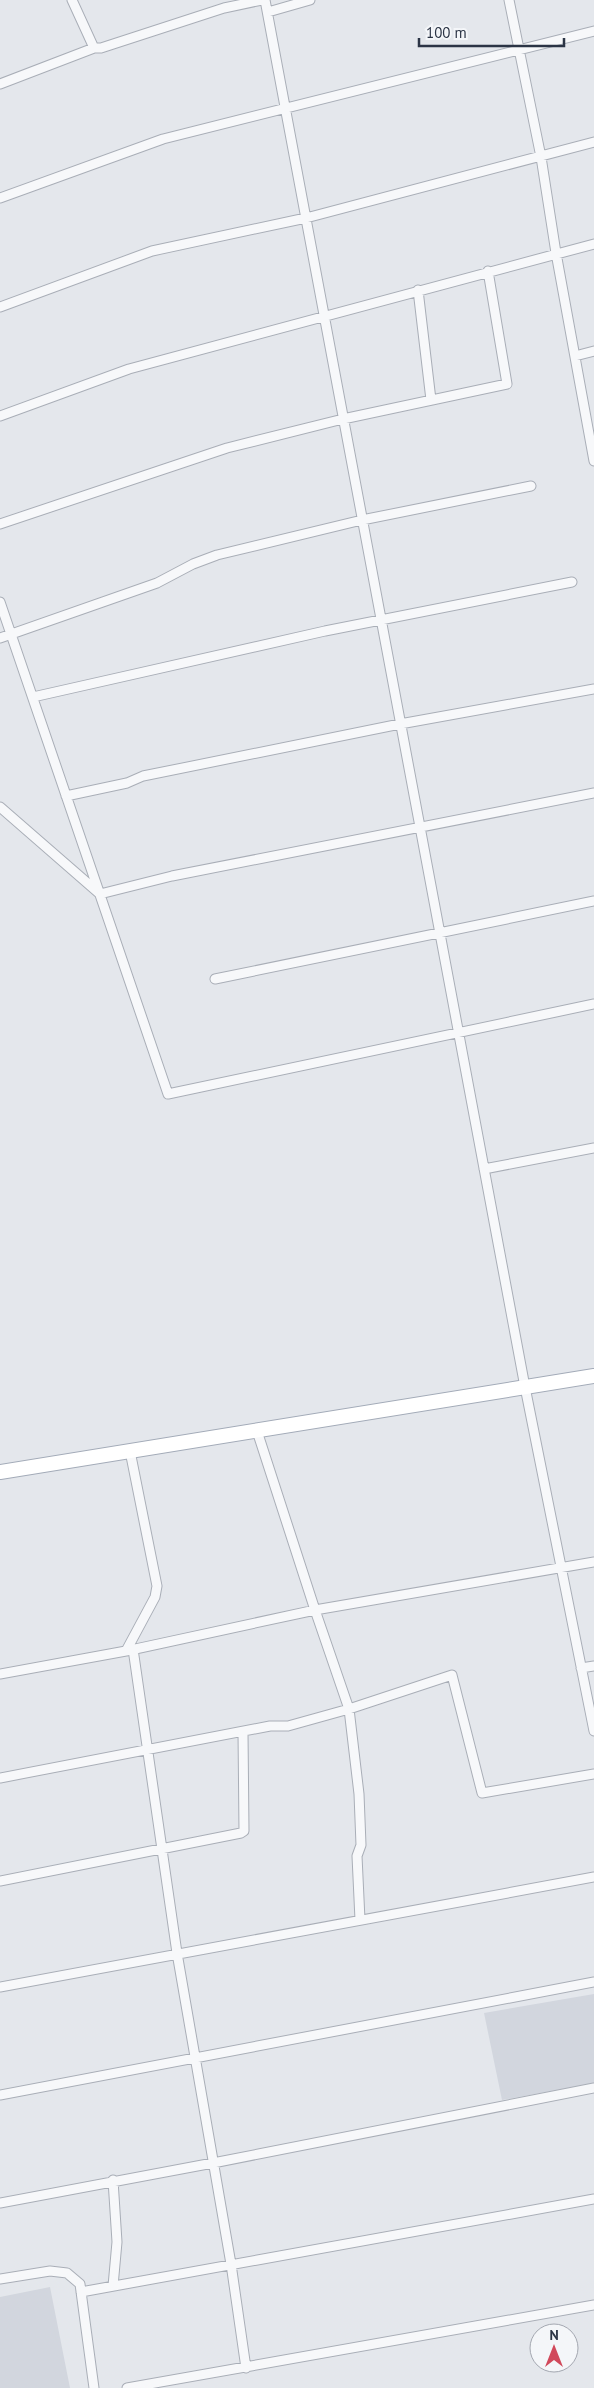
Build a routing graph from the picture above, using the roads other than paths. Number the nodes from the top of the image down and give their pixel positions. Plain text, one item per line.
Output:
1 (72, 0) edge
2 (264, 0) edge
3 (310, 0) edge
4 (508, 0) edge
5 (268, 12) junction
6 (594, 31) edge
7 (94, 48) junction
8 (518, 50) junction
9 (0, 84) edge
10 (286, 110) junction
11 (594, 142) edge
12 (541, 157) junction
13 (0, 198) edge
14 (306, 218) junction
15 (594, 244) edge
16 (556, 253) junction
17 (488, 271) junction
18 (418, 290) junction
19 (0, 308) edge
20 (324, 316) junction
21 (594, 351) edge
22 (575, 356) junction
23 (431, 400) junction
24 (0, 416) edge
25 (343, 420) junction
26 (594, 458) edge
27 (530, 486) dead end
28 (362, 520) junction
29 (0, 524) edge
30 (572, 582) dead end
31 (0, 602) edge
32 (380, 621) junction
33 (11, 634) junction
34 (0, 638) edge
35 (594, 689) edge
36 (33, 697) junction
37 (400, 724) junction
38 (594, 793) edge
39 (66, 796) junction
40 (0, 807) edge
41 (419, 826) junction
42 (100, 894) junction
43 (594, 901) edge
44 (439, 932) junction
45 (215, 980) dead end
46 (594, 1004) edge
47 (458, 1032) junction
48 (594, 1148) edge
49 (484, 1169) junction
50 (594, 1376) edge
51 (525, 1387) junction
52 (257, 1431) junction
53 (130, 1451) junction
54 (0, 1472) edge
55 (594, 1562) edge
56 (561, 1568) junction
57 (315, 1610) junction
58 (129, 1650) junction
59 (594, 1666) edge
60 (582, 1668) junction
61 (0, 1674) edge
62 (349, 1709) junction
63 (594, 1731) edge
64 (243, 1732) junction
65 (148, 1750) junction
66 (594, 1774) edge
67 (0, 1778) edge
68 (162, 1850) junction
69 (594, 1877) edge
70 (0, 1881) edge
71 (360, 1920) junction
72 (177, 1953) junction
73 (594, 1982) edge
74 (0, 1987) edge
75 (196, 2056) junction
76 (594, 2088) edge
77 (0, 2095) edge
78 (213, 2163) junction
79 (113, 2180) junction
80 (594, 2198) edge
81 (0, 2203) edge
82 (231, 2264) junction
83 (0, 2278) edge
84 (113, 2286) junction
85 (81, 2292) junction
86 (594, 2305) edge
87 (246, 2368) junction
88 (94, 2388) edge
89 (127, 2388) edge

1 - 7 street
2 - 5 street
2 - 7 street
3 - 5 street
4 - 8 street
5 - 10 street
6 - 8 street
7 - 9 street
8 - 10 street
8 - 12 street
10 - 13 street
10 - 14 street
11 - 12 street
12 - 14 street
12 - 16 street
14 - 19 street
14 - 20 street
15 - 16 street
16 - 17 street
16 - 22 street
17 - 18 street
17 - 23 street
18 - 20 street
18 - 23 street
20 - 24 street
20 - 25 street
21 - 22 street
22 - 26 street
23 - 25 street
25 - 28 street
25 - 29 street
27 - 28 street
28 - 32 street
28 - 33 street
30 - 32 street
31 - 33 street
32 - 36 street
32 - 37 street
33 - 34 street
33 - 36 street
35 - 37 street
36 - 39 street
37 - 39 street
37 - 41 street
38 - 41 street
39 - 42 street
40 - 42 street
41 - 42 street
41 - 44 street
42 - 47 street
43 - 44 street
44 - 45 street
44 - 47 street
46 - 47 street
47 - 49 street
48 - 49 street
49 - 51 street
50 - 51 main road
51 - 52 main road
51 - 56 street
52 - 53 main road
52 - 57 street
53 - 54 main road
53 - 58 street
55 - 56 street
56 - 57 street
56 - 60 street
57 - 58 street
57 - 62 street
58 - 61 street
58 - 65 street
59 - 60 street
60 - 63 street
62 - 64 street
62 - 66 street
62 - 71 street
64 - 65 street
64 - 68 street
65 - 67 street
65 - 68 street
68 - 70 street
68 - 72 street
69 - 71 street
71 - 72 street
72 - 74 street
72 - 75 street
73 - 75 street
75 - 77 street
75 - 78 street
76 - 78 street
78 - 79 street
78 - 82 street
79 - 81 street
79 - 84 street
80 - 82 street
82 - 84 street
82 - 87 street
83 - 85 street
84 - 85 street
85 - 88 street
86 - 87 street
87 - 89 street

